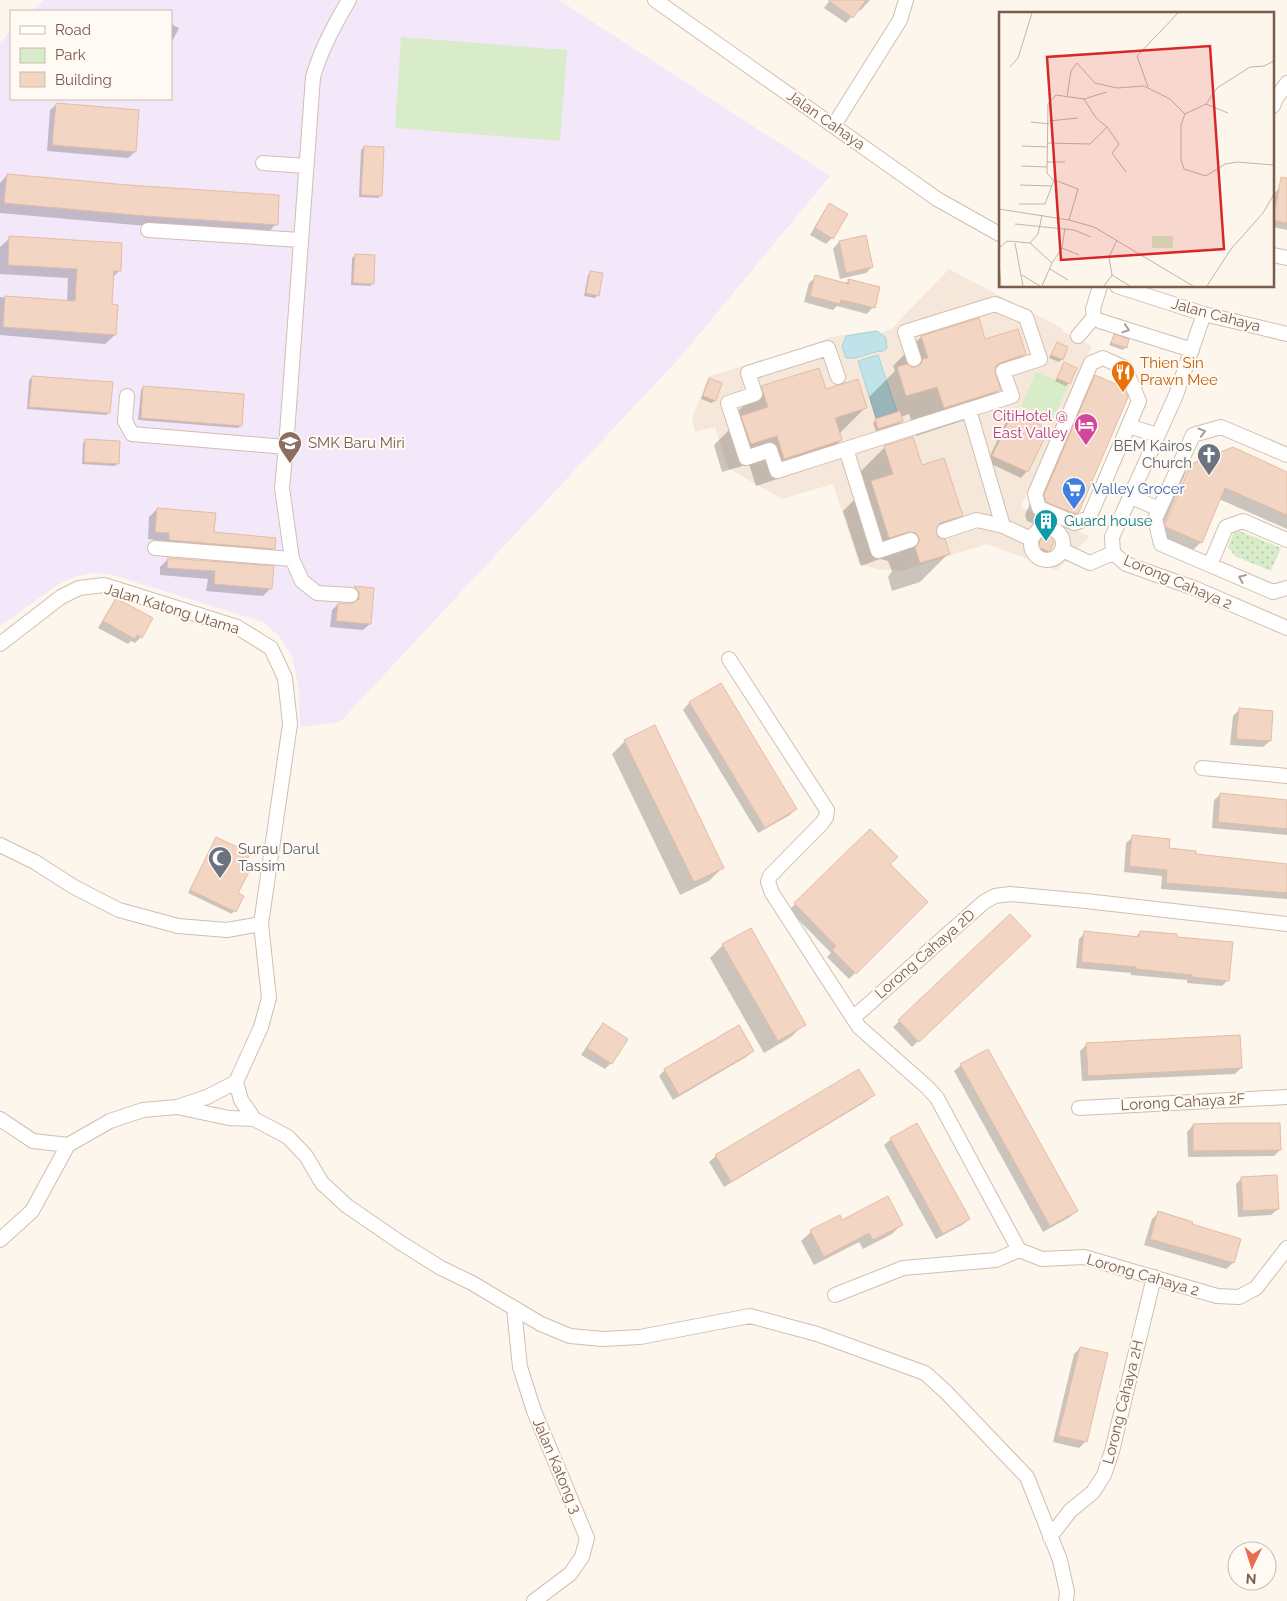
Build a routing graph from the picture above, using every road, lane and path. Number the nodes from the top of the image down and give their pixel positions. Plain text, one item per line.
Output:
1 (348, 0) edge
2 (655, 0) edge
3 (906, 0) edge
4 (1287, 82) edge
5 (1274, 102) edge
6 (834, 125) junction
7 (263, 163) dead end
8 (306, 166) junction
9 (148, 230) dead end
10 (999, 234) edge
11 (300, 240) junction
12 (1274, 255) edge
13 (1287, 258) edge
14 (1099, 288) edge
15 (1123, 288) edge
16 (1204, 314) junction
17 (1094, 317) junction
18 (1287, 334) edge
19 (1078, 336) dead end
20 (1192, 350) junction
21 (914, 359) dead end
22 (838, 376) dead end
23 (127, 396) dead end
24 (968, 410) junction
25 (1129, 426) junction
26 (1157, 436) junction
27 (286, 447) junction
28 (846, 449) junction
29 (1287, 455) edge
30 (1130, 496) junction
31 (1159, 509) junction
32 (1004, 526) junction
33 (944, 531) dead end
34 (1031, 539) junction
35 (911, 540) dead end
36 (1287, 540) edge
37 (155, 548) dead end
38 (1062, 550) junction
39 (1112, 553) junction
40 (292, 560) junction
41 (1210, 565) junction
42 (1287, 588) edge
43 (351, 594) dead end
44 (1287, 628) edge
45 (0, 644) edge
46 (729, 659) dead end
47 (1202, 768) dead end
48 (1287, 776) edge
49 (0, 845) edge
50 (261, 924) junction
51 (1287, 924) edge
52 (853, 1018) junction
53 (236, 1082) junction
54 (1287, 1097) edge
55 (177, 1107) junction
56 (1078, 1108) dead end
57 (254, 1119) junction
58 (0, 1120) edge
59 (68, 1145) junction
60 (0, 1240) edge
61 (1287, 1248) edge
62 (1019, 1250) junction
63 (1154, 1276) junction
64 (835, 1295) dead end
65 (514, 1309) junction
66 (1050, 1537) junction
67 (534, 1601) edge
68 (1066, 1601) edge

1 - 8 street
2 - 6 street, Jalan Cahaya
3 - 6 street
4 - 5 street
6 - 10 street, Jalan Cahaya
7 - 8 street
8 - 11 street
9 - 11 street
11 - 27 street
12 - 13 street
14 - 17 street
15 - 16 street, Jalan Cahaya
16 - 18 street, Jalan Cahaya
16 - 20 street, Lorong Cahaya 2
17 - 19 street
17 -> 20 street
20 - 26 street, Lorong Cahaya 2
21 - 24 street
22 - 28 street
23 - 27 street
24 - 28 street
24 - 32 street
25 - 25 street
25 - 26 street
26 - 30 street, Lorong Cahaya 2
27 - 40 street
28 - 35 street
31 -> 29 street
30 - 31 street
30 - 39 street, Lorong Cahaya 2
31 - 41 street
32 - 33 street
32 - 34 street
34 - 38 street
34 - 38 street
36 - 41 street
37 - 40 street
38 - 39 street
39 - 44 street, Lorong Cahaya 2
40 - 43 street
42 -> 41 street
45 - 50 street, Jalan Katong Utama
46 - 52 street
47 - 48 street
49 - 50 street
50 - 53 street, Jalan Katong Utama
51 - 52 street, Lorong Cahaya 2D
52 - 62 street
53 - 55 street
53 - 57 street
54 - 56 street, Lorong Cahaya 2F
55 - 57 street
55 - 59 street
57 - 65 street
58 - 59 street
59 - 60 street
61 - 63 street, Lorong Cahaya 2
62 - 63 street, Lorong Cahaya 2
62 - 64 street
63 - 66 street, Lorong Cahaya 2H
65 - 66 street
65 - 67 street, Jalan Katong 3
66 - 68 street

